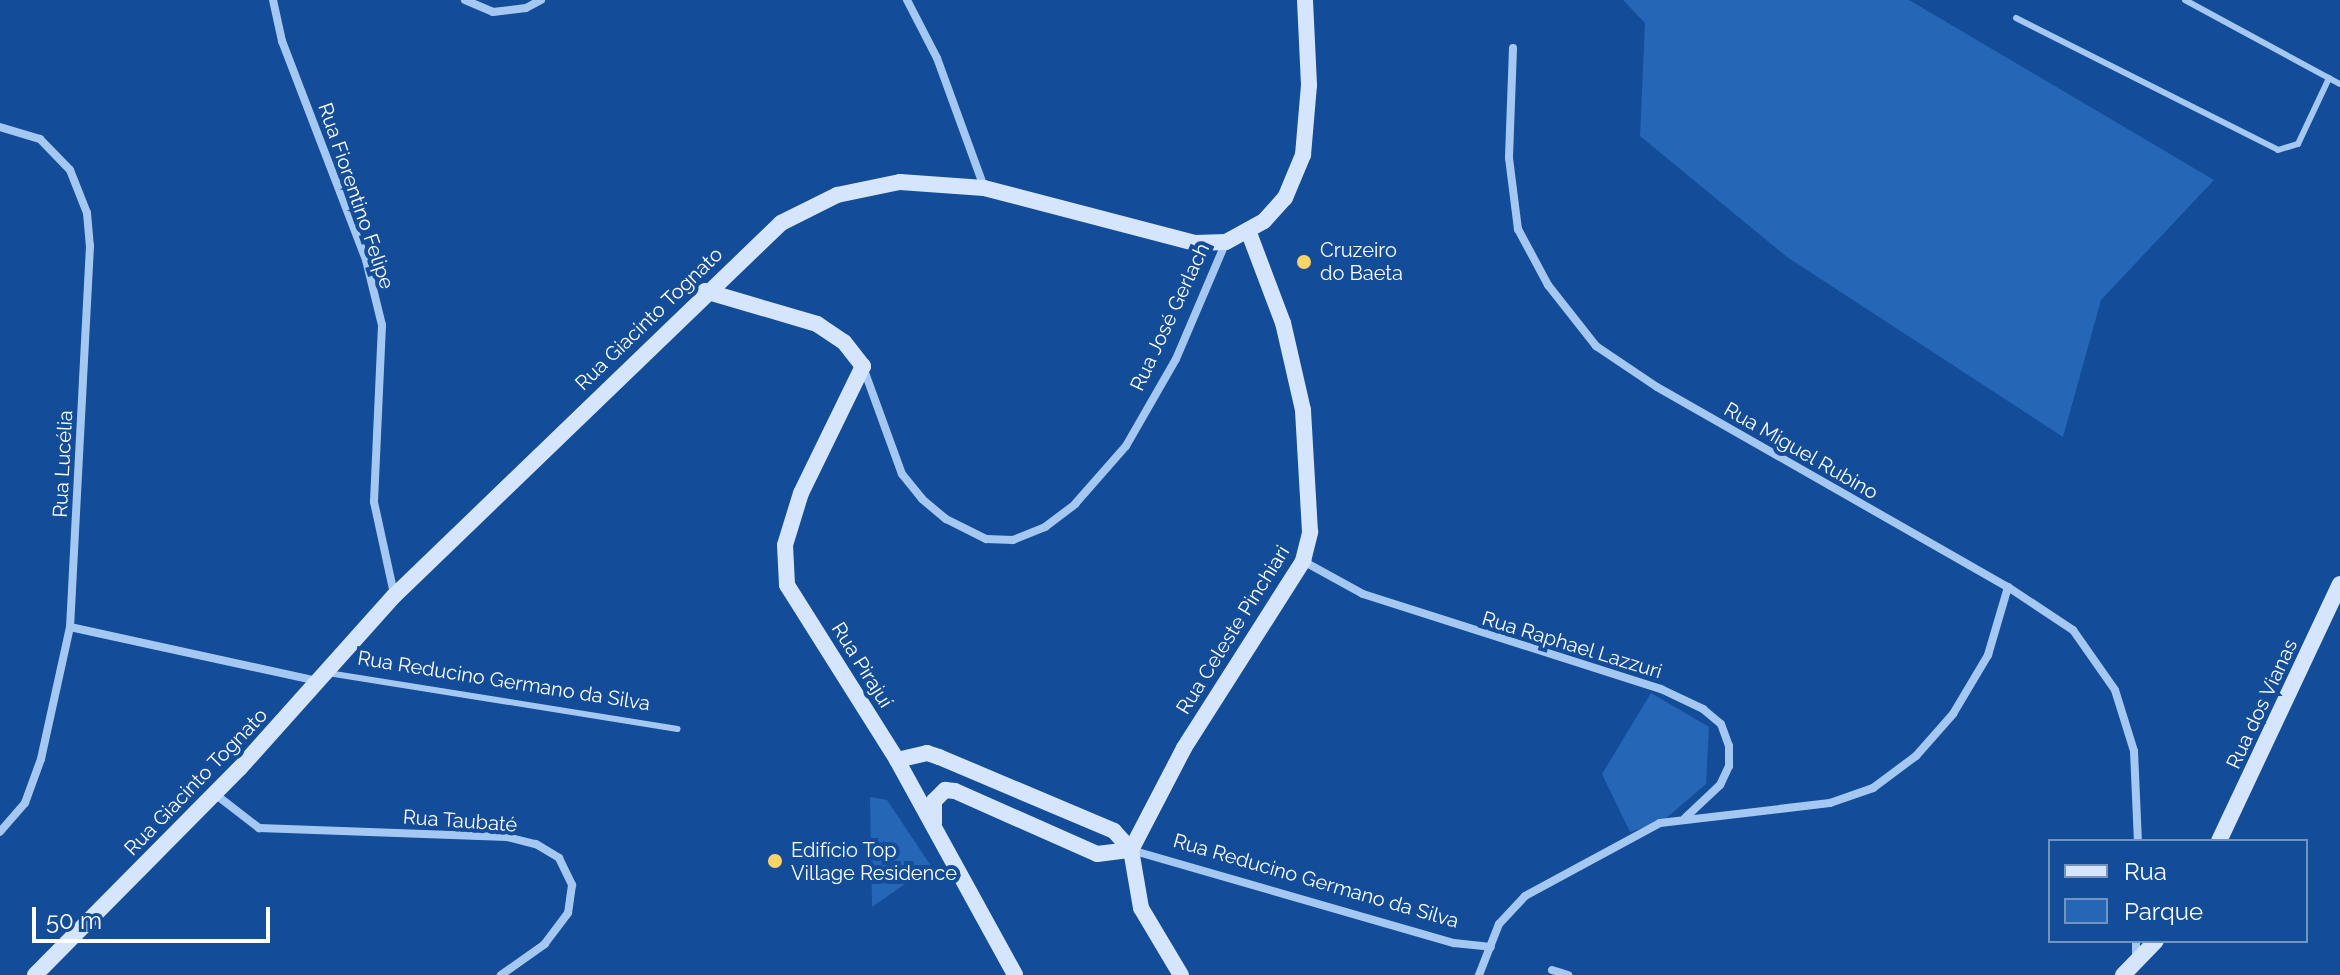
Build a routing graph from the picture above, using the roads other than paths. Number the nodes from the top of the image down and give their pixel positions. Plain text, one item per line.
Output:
1 (273, 0) edge
2 (465, 0) edge
3 (541, 0) edge
4 (907, 0) edge
5 (1305, 0) edge
6 (2185, 0) edge
7 (2016, 18) dead end
8 (1513, 48) dead end
9 (2329, 78) junction
10 (2340, 84) edge
11 (0, 127) edge
12 (984, 188) junction
13 (1249, 233) junction
14 (1226, 242) junction
15 (705, 291) junction
16 (863, 366) junction
17 (1303, 561) junction
18 (2340, 584) edge
19 (2008, 587) junction
20 (394, 596) junction
21 (2333, 615) edge
22 (70, 627) junction
23 (321, 677) junction
24 (678, 729) dead end
25 (897, 760) junction
26 (215, 794) junction
27 (1684, 819) junction
28 (0, 832) edge
29 (936, 833) junction
30 (2138, 839) edge
31 (2220, 839) edge
32 (1131, 850) junction
33 (2136, 943) edge
34 (2154, 943) edge
35 (1491, 947) junction
36 (1552, 970) dead end
37 (2129, 970) edge
38 (35, 975) edge
39 (501, 975) edge
40 (1015, 975) edge
41 (1181, 975) edge
42 (1479, 975) edge
43 (1568, 975) edge

1 - 20 street, Rua Fiorentino Felipe
2 - 3 street
4 - 12 street
5 - 13 main road, Rua Giacinto Tognato
6 - 9 lane
7 - 9 lane
8 - 19 street, Rua Miguel Rubino
9 - 10 lane
11 - 22 street, Rua Lucélia
12 - 14 main road, Rua Giacinto Tognato
12 - 15 main road, Rua Giacinto Tognato
13 - 14 main road, Rua Giacinto Tognato
13 - 17 main road, Rua Celeste Pinchiari
14 - 16 street, Rua José Gerlach
15 - 16 main road, Rua José Gerlach
15 - 20 main road, Rua Giacinto Tognato
16 - 25 main road, Rua Pirajuí
17 - 27 street, Rua Raphael Lazzuri
17 - 32 main road, Rua Celeste Pinchiari
18 - 21 main road, Rua dos Vianas
19 - 27 street
19 - 30 street, Rua Miguel Rubino
20 - 23 main road, Rua Giacinto Tognato
21 - 31 main road, Rua dos Vianas
22 - 23 street, Rua Reducino Germano da Silva
22 - 28 street, Rua Lucélia
23 - 24 lane, Rua Reducino Germano da Silva
23 - 26 main road, Rua Giacinto Tognato
25 - 29 main road, Rua Pirajuí
25 - 32 main road, Rua Reducino Germano da Silva
26 - 38 main road, Rua Giacinto Tognato
26 - 39 street, Rua Taubaté
27 - 35 street
29 - 32 main road, Rua Reducino Germano da Silva
29 - 40 main road, Rua Pirajuí
32 - 35 street, Rua Reducino Germano da Silva
32 - 41 main road
33 - 37 street
34 - 37 main road
35 - 42 street
36 - 43 street

